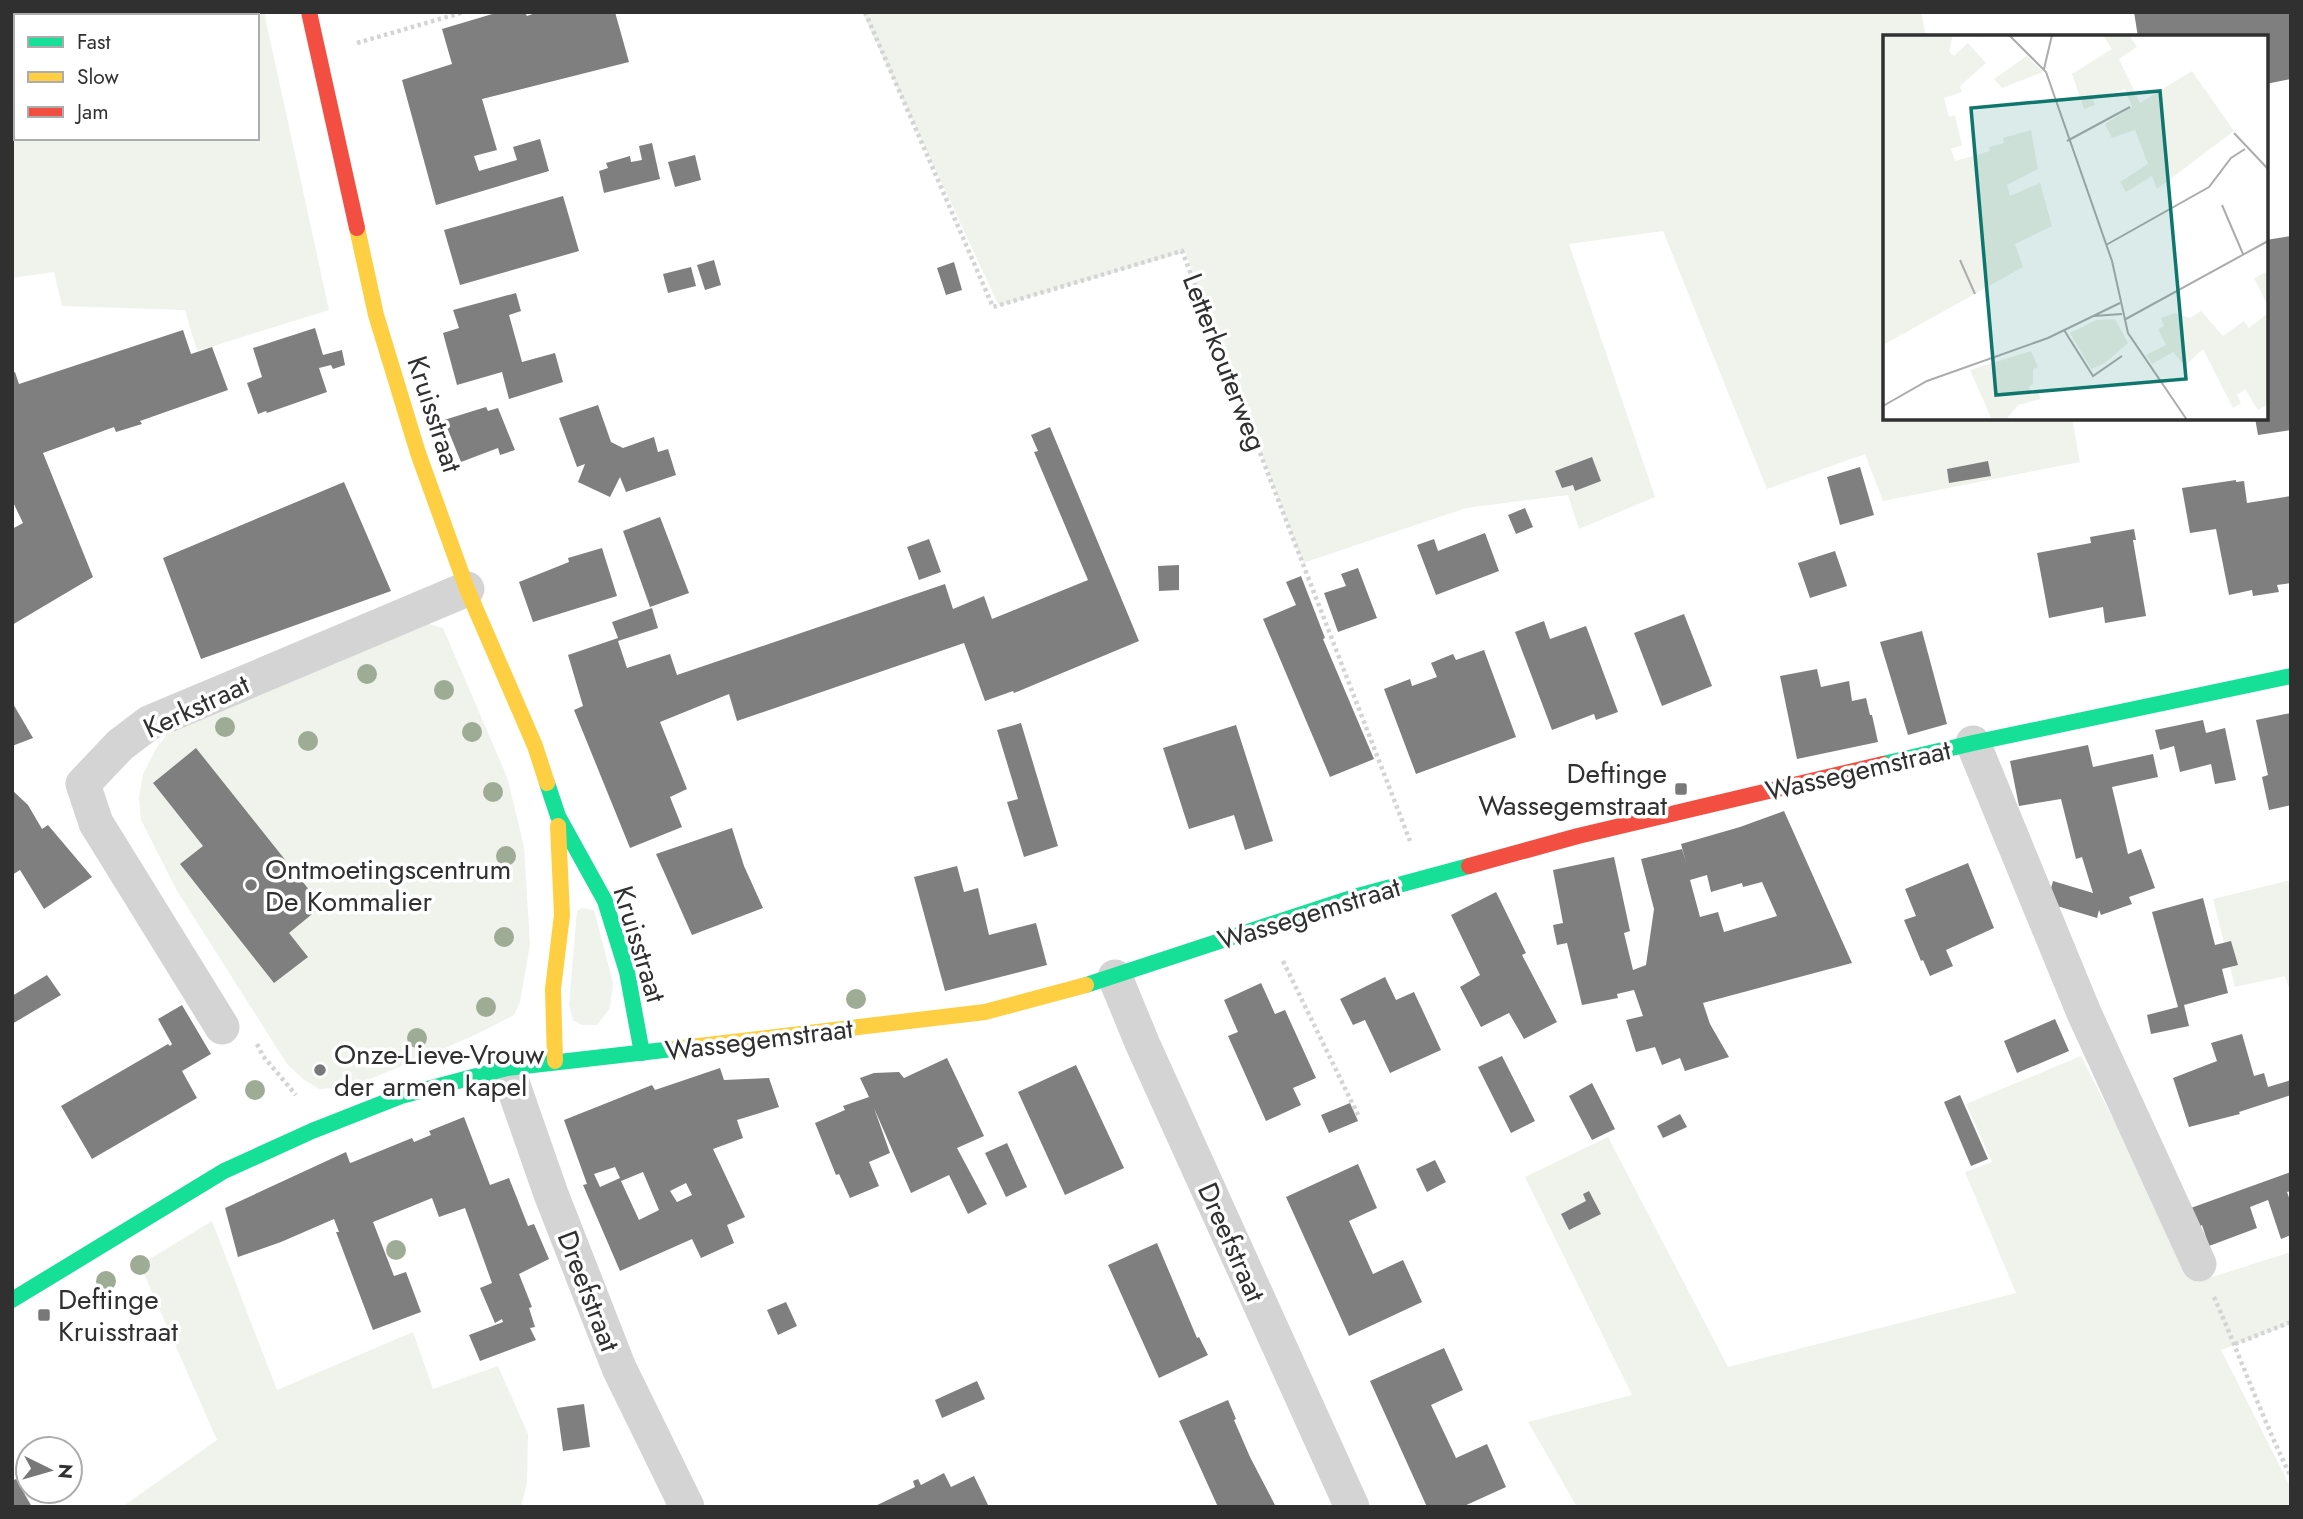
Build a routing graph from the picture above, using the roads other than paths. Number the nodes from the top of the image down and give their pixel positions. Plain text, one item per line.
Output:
1 (309, 12) edge
2 (467, 589) junction
3 (2291, 676) edge
4 (1973, 743) junction
5 (558, 816) junction
6 (1115, 977) junction
7 (222, 1027) road end
8 (642, 1053) junction
9 (555, 1061) junction
10 (507, 1068) junction
11 (2199, 1264) road end
12 (12, 1300) edge
13 (687, 1507) edge
14 (1352, 1507) edge

1 - 2 street, Kruisstraat
2 - 5 street, Kruisstraat
2 - 7 street, Kerkstraat
3 - 4 street, Wassegemstraat
4 - 6 street, Wassegemstraat
4 - 11 street, Wassegemstraat
5 - 8 street, Kruisstraat
5 - 9 street, Kruisstraat
6 - 8 street, Wassegemstraat
6 - 14 street, Dreefstraat
8 - 9 street
9 - 10 street
10 - 12 street
10 - 13 street, Dreefstraat

